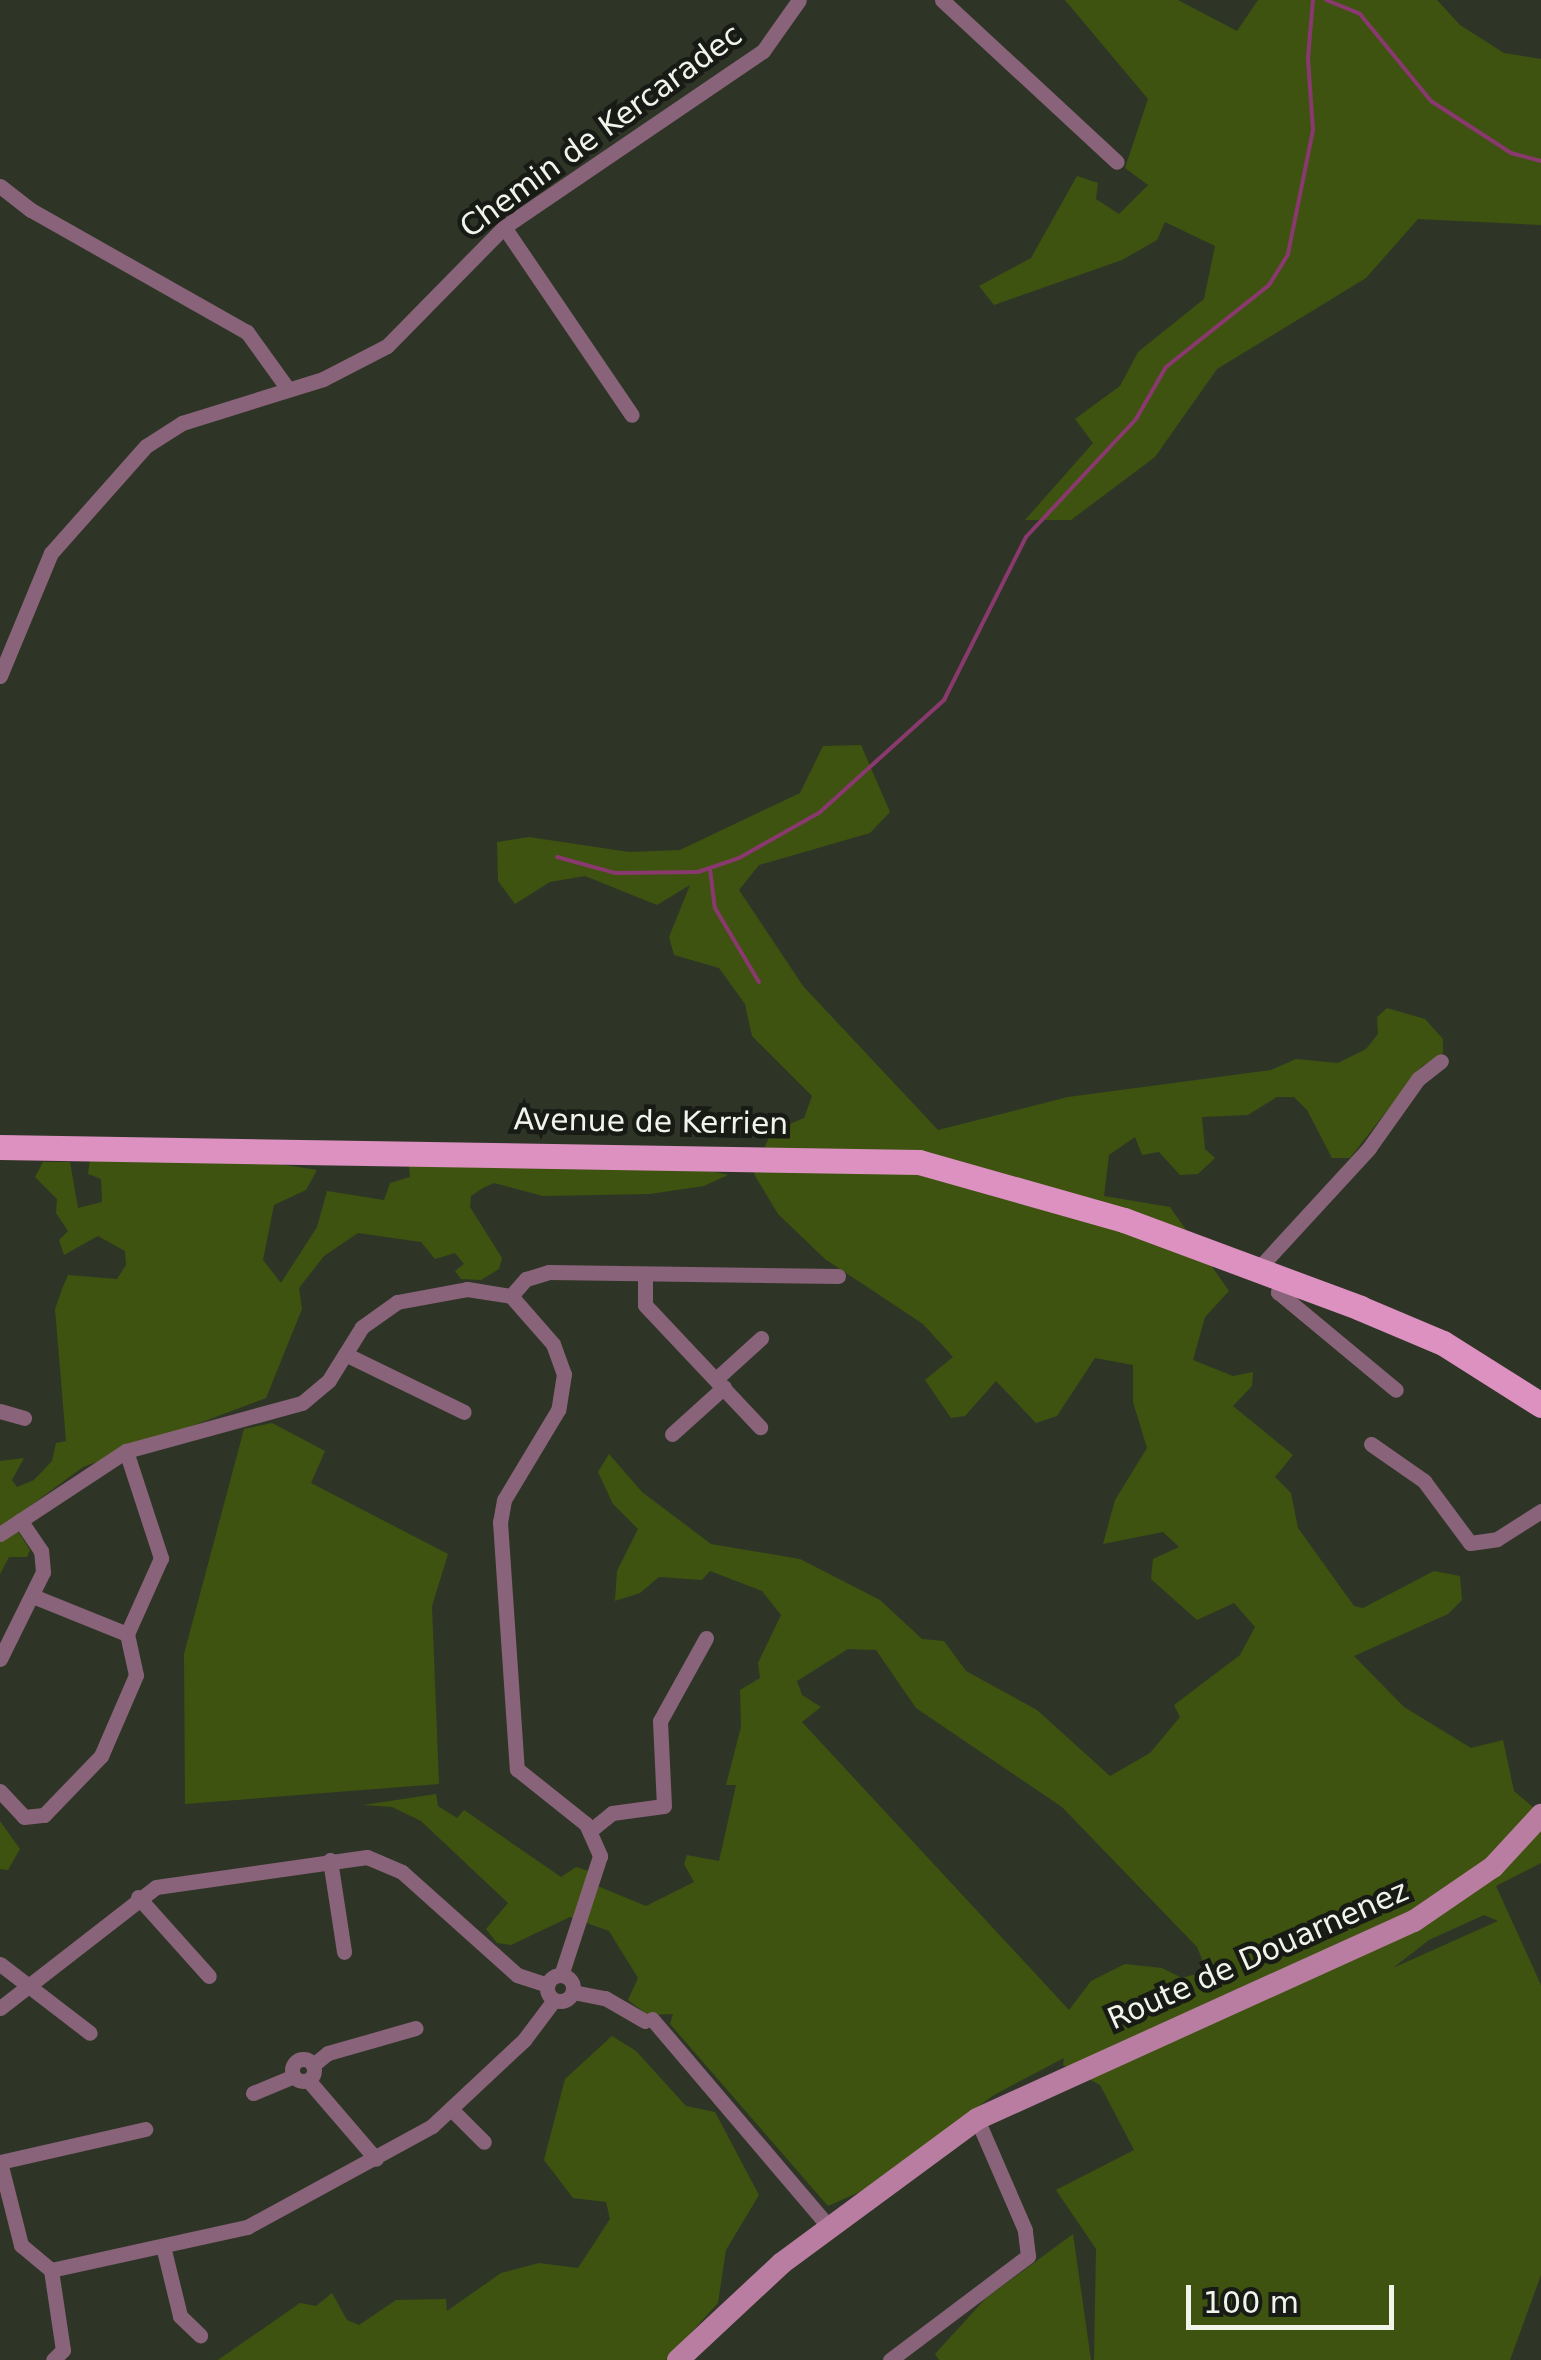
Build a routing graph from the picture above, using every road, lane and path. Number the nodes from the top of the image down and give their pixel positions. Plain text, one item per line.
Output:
1 (798, 0) edge
2 (942, 0) edge
3 (1117, 162) dead end
4 (0, 186) edge
5 (504, 226) junction
6 (288, 389) junction
7 (632, 415) dead end
8 (0, 676) edge
9 (1440, 1061) dead end
10 (0, 1147) edge
11 (1258, 1270) junction
12 (645, 1274) junction
13 (838, 1276) dead end
14 (1282, 1280) junction
15 (512, 1296) junction
16 (761, 1338) dead end
17 (345, 1354) junction
18 (1470, 1358) junction
19 (720, 1383) junction
20 (1396, 1390) dead end
21 (1541, 1405) edge
22 (0, 1411) edge
23 (464, 1412) dead end
24 (24, 1418) dead end
25 (1541, 1420) edge
26 (760, 1426) dead end
27 (672, 1434) dead end
28 (1371, 1444) dead end
29 (126, 1451) junction
30 (1541, 1511) edge
31 (20, 1520) junction
32 (0, 1534) edge
33 (35, 1597) junction
34 (127, 1634) junction
35 (706, 1638) dead end
36 (0, 1659) edge
37 (0, 1791) edge
38 (1541, 1814) edge
39 (591, 1830) junction
40 (330, 1860) junction
41 (138, 1897) junction
42 (344, 1952) dead end
43 (0, 1964) edge
44 (562, 1975) junction
45 (209, 1976) dead end
46 (34, 1986) junction
47 (550, 1992) junction
48 (573, 1992) junction
49 (0, 2008) edge
50 (416, 2028) dead end
51 (90, 2033) dead end
52 (305, 2074) junction
53 (253, 2093) dead end
54 (452, 2110) junction
55 (977, 2120) junction
56 (145, 2129) dead end
57 (484, 2142) dead end
58 (376, 2159) junction
59 (0, 2162) edge
60 (829, 2227) junction
61 (163, 2246) junction
62 (51, 2270) junction
63 (200, 2335) dead end
64 (53, 2360) edge
65 (678, 2360) edge
66 (890, 2360) edge

1 - 5 street, Chemin de Kercaradec
2 - 3 street
4 - 6 street
5 - 6 street, Chemin de Kercaradec
5 - 7 street
6 - 8 street, Chemin de Kercaradec
9 - 11 street
10 - 11 main road, Avenue de Kerrien
11 - 14 main road, Avenue de Kerrien
12 - 13 street
12 - 15 street
12 - 19 street
14 - 18 main road, Avenue de Kerrien
14 - 20 street
15 - 17 street
15 - 39 street
16 - 19 street
17 - 23 street
17 - 29 street
18 - 21 main road, Avenue de Kerrien
18 - 25 main road, Avenue de Kerrien
19 - 26 street
19 - 27 street
22 - 24 street
28 - 30 street
29 - 31 street
29 - 34 street
31 - 32 street
31 - 33 street
33 - 34 street
33 - 36 street
34 - 37 street
35 - 39 street
38 - 55 main road, Route de Douarnenez
39 - 44 street
40 - 41 street
40 - 42 street
40 - 47 street
41 - 45 street
41 - 46 street
43 - 46 street
44 - 47 street
44 - 48 street
46 - 49 street
46 - 51 street
47 - 48 street
47 - 54 street
48 - 60 street
50 - 52 street
52 - 53 street
52 - 58 street
54 - 57 street
54 - 58 street
55 - 60 main road, Route de Douarnenez
55 - 66 street
56 - 59 street
58 - 61 street
59 - 62 street
60 - 65 main road, Route de Douarnenez
61 - 62 street
61 - 63 street
62 - 64 street

